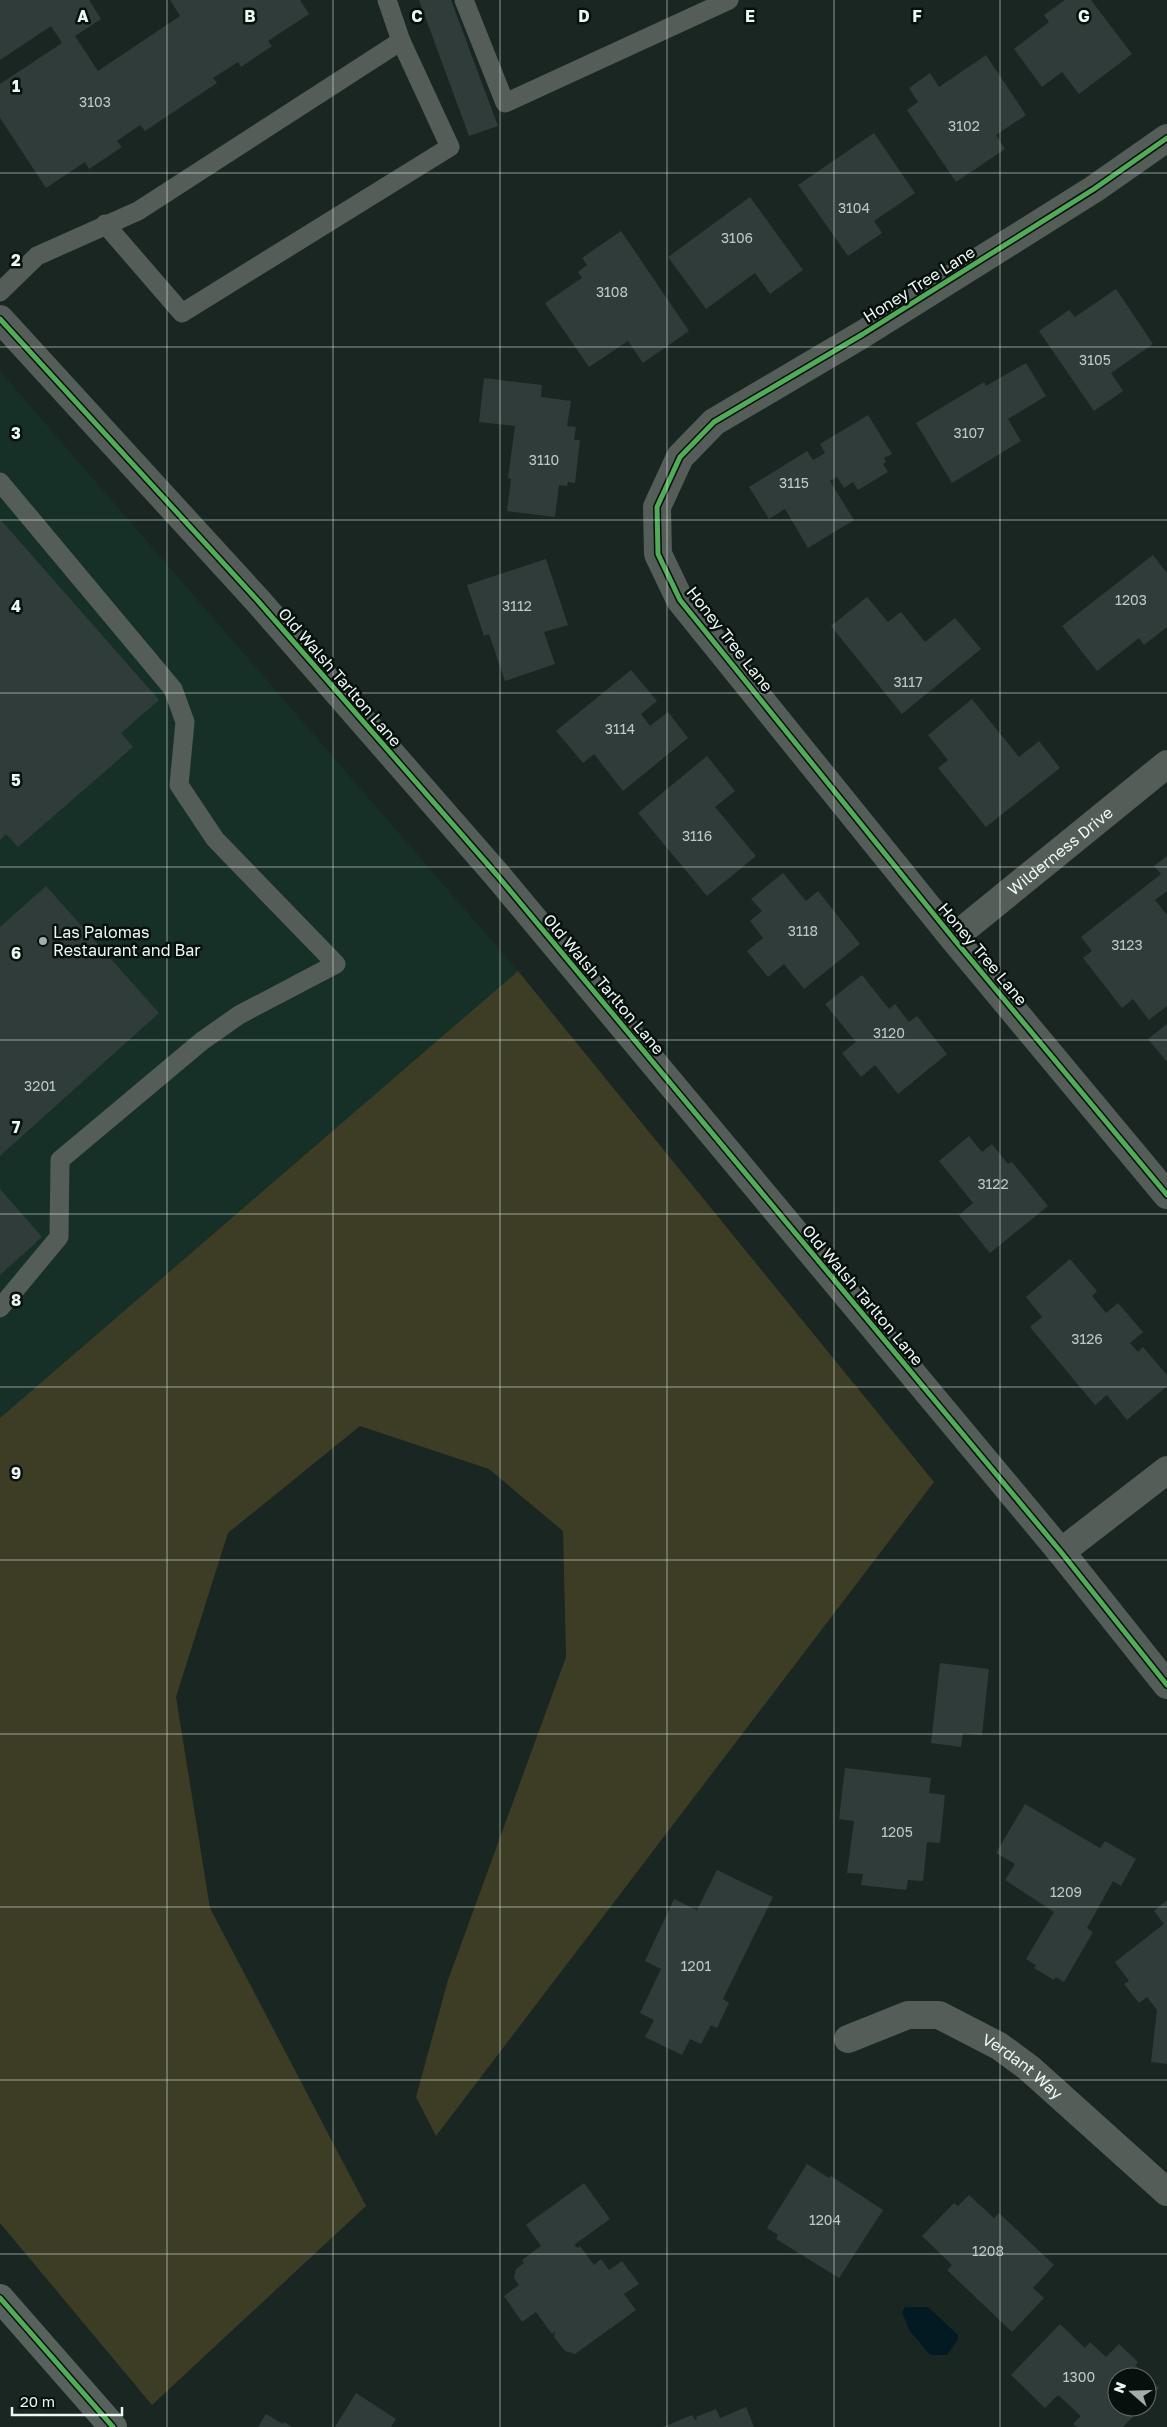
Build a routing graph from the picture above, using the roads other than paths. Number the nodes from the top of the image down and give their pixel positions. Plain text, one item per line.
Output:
1 (387, 0) edge
2 (464, 0) edge
3 (729, 0) edge
4 (401, 41) junction
5 (1167, 138) edge
6 (105, 224) junction
7 (0, 292) edge
8 (0, 319) edge
9 (0, 482) edge
10 (1167, 764) edge
11 (953, 938) junction
12 (1167, 1195) edge
13 (0, 1308) edge
14 (1167, 1470) edge
15 (1061, 1552) junction
16 (1167, 1685) edge
17 (848, 2039) dead end
18 (1167, 2192) edge
19 (0, 2298) edge
20 (113, 2427) edge

1 - 4 lane
2 - 3 lane
4 - 6 lane
4 - 6 lane
5 - 11 street, Honey Tree Lane
6 - 7 lane
8 - 15 street, Old Walsh Tarlton Lane
9 - 13 lane
10 - 11 street, Wilderness Drive
11 - 12 street, Honey Tree Lane
14 - 15 street
15 - 16 street, Old Walsh Tarlton Lane
17 - 18 street, Verdant Way
19 - 20 street

